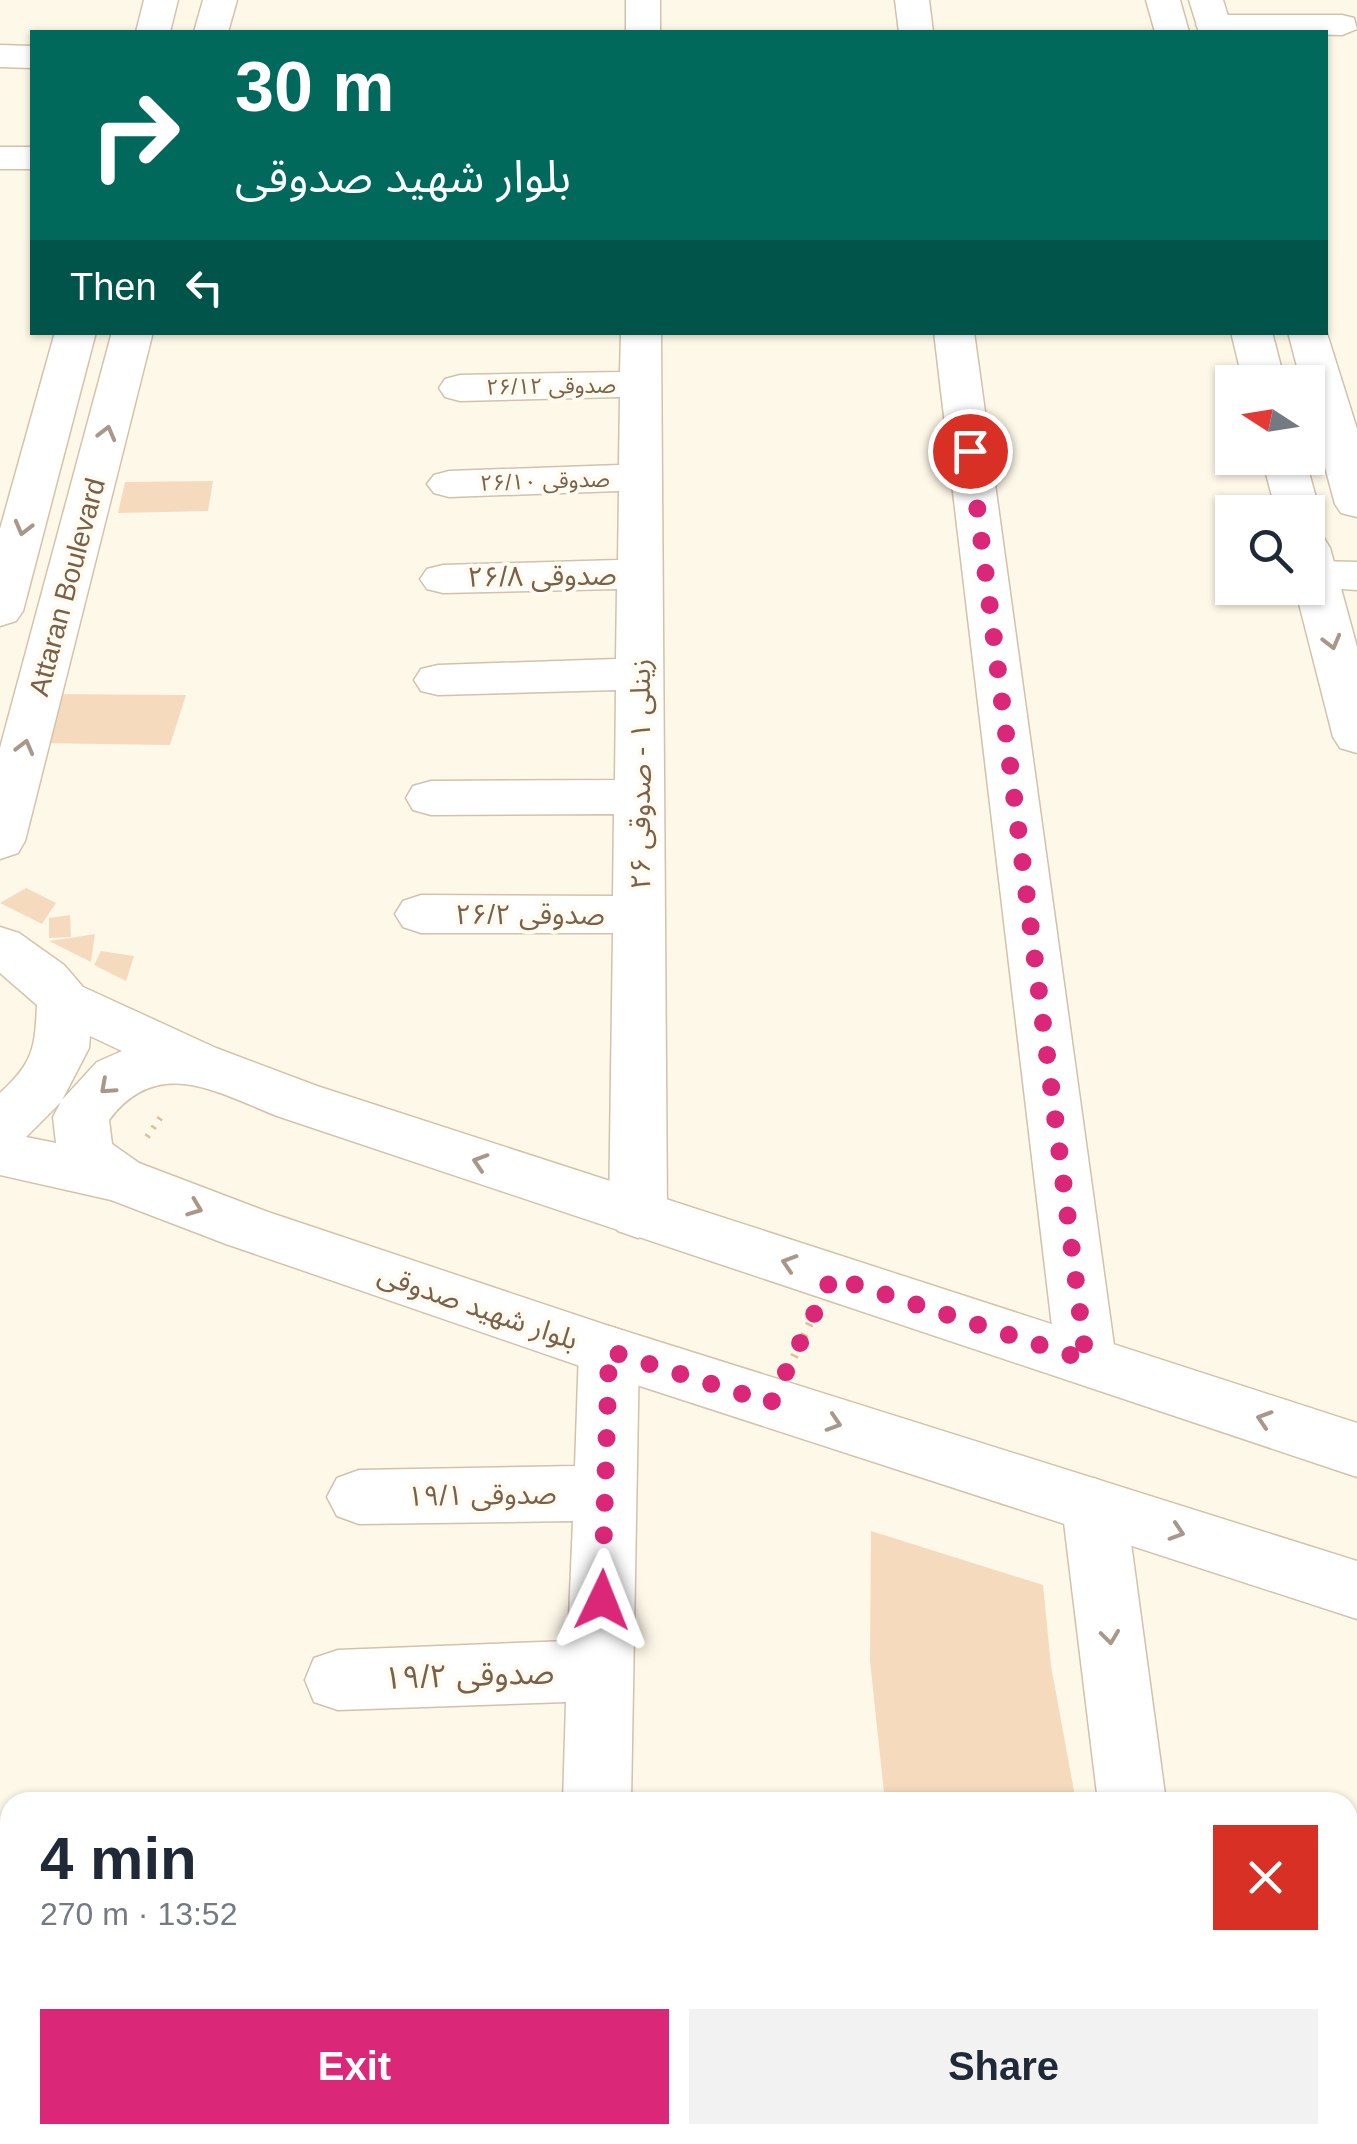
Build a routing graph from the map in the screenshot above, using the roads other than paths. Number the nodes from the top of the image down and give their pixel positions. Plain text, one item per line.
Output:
1 (161, 0) edge
2 (220, 0) edge
3 (642, 0) edge
4 (912, 0) edge
5 (1164, 0) edge
6 (1212, 19) edge
7 (1342, 25) dead end
8 (154, 30) edge
9 (212, 30) edge
10 (642, 30) edge
11 (916, 30) edge
12 (1172, 30) edge
13 (0, 56) edge
14 (30, 57) edge
15 (0, 158) edge
16 (30, 158) edge
17 (75, 335) edge
18 (132, 335) edge
19 (642, 335) edge
20 (954, 335) edge
21 (1252, 335) edge
22 (1309, 335) edge
23 (1260, 365) edge
24 (641, 384) junction
25 (460, 388) dead end
26 (641, 477) junction
27 (450, 484) dead end
28 (1357, 504) edge
29 (1326, 566) edge
30 (641, 574) junction
31 (443, 579) dead end
32 (0, 611) edge
33 (640, 674) junction
34 (438, 680) dead end
35 (1357, 737) edge
36 (431, 798) dead end
37 (640, 798) junction
38 (0, 842) edge
39 (421, 914) dead end
40 (639, 915) junction
41 (2, 942) edge
42 (64, 1001) junction
43 (196, 1063) junction
44 (0, 1127) edge
45 (0, 1153) edge
46 (119, 1179) junction
47 (638, 1214) junction
48 (609, 1351) junction
49 (1086, 1360) junction
50 (1357, 1450) edge
51 (606, 1494) junction
52 (359, 1497) dead end
53 (1094, 1506) junction
54 (1357, 1590) edge
55 (600, 1670) junction
56 (338, 1680) dead end
57 (596, 1792) edge
58 (1131, 1792) edge

1 - 8 street
2 - 9 street
3 - 10 street
4 - 11 street
5 - 12 street
6 - 7 street
13 - 14 street
15 - 16 street
17 -> 32 street, Attaran Boulevard
38 -> 18 street, Attaran Boulevard
19 - 24 street, زینلی ۱ - صدوقی ۲۶
20 - 49 street
21 - 23 street
22 - 28 street
24 - 25 street, صدوقی ۲۶/۱۲
24 - 26 street, زینلی ۱ - صدوقی ۲۶
26 - 27 street, صدوقی ۲۶/۱۰
26 - 30 street, زینلی ۱ - صدوقی ۲۶
29 -> 35 street
30 - 31 street, صدوقی ۲۶/۸
30 - 33 street, زینلی ۱ - صدوقی ۲۶
33 - 34 street
33 - 37 street, زینلی ۱ - صدوقی ۲۶
36 - 37 street
37 - 40 street, زینلی ۱ - صدوقی ۲۶
39 - 40 street, صدوقی ۲۶/۲
40 - 47 street, زینلی ۱ - صدوقی ۲۶
41 - 42 street
42 - 43 street
42 - 44 street
43 -> 46 street
47 -> 43 street
45 - 46 street, بلوار شهید صدوقی
46 -> 48 street, بلوار شهید صدوقی
49 -> 47 street
48 - 51 street
48 -> 53 street, بلوار شهید صدوقی
50 -> 49 street
51 - 52 street, صدوقی ۱۹/۱
51 - 55 street
53 -> 54 street, بلوار شهید صدوقی
53 -> 58 street
55 - 56 street, صدوقی ۱۹/۲
55 - 57 street

